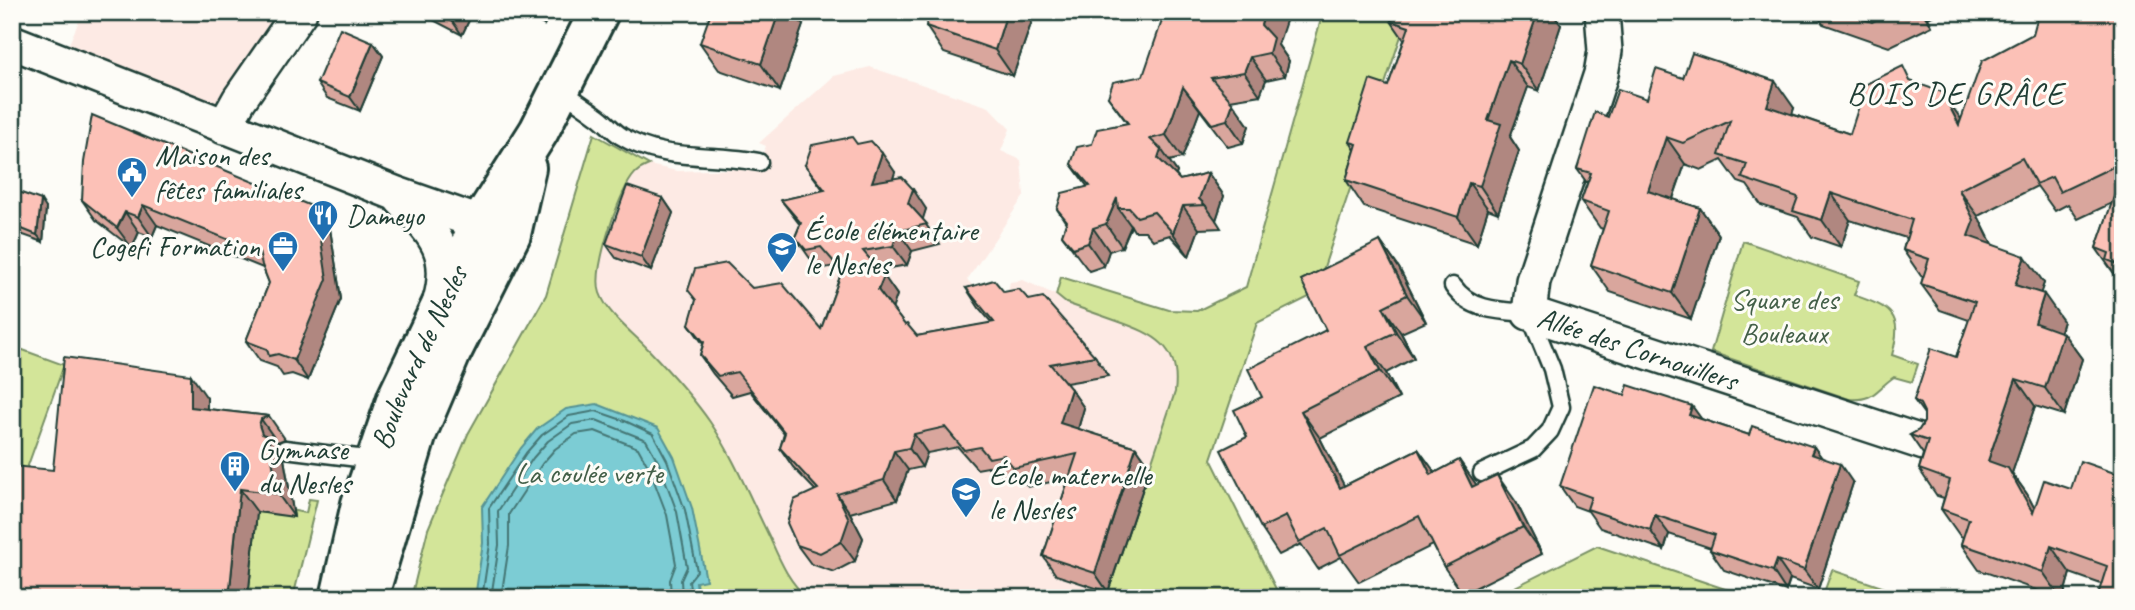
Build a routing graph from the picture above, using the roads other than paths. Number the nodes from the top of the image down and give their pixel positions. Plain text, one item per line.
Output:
1 (300, 12) edge
2 (599, 12) edge
3 (1602, 12) edge
4 (12, 42) edge
5 (560, 90) junction
6 (224, 127) junction
7 (759, 162) dead end
8 (397, 194) junction
9 (496, 229) junction
10 (1453, 286) dead end
11 (436, 311) junction
12 (1528, 313) junction
13 (1924, 443) edge
14 (285, 449) dead end
15 (374, 460) junction
16 (1482, 473) dead end
17 (340, 598) edge
18 (368, 598) edge

1 - 6 street
2 - 5 street, Boulevard de Nesles
3 - 12 street, Allée des Cornouillers
4 - 6 street
5 - 7 lane
5 - 9 street, Boulevard de Nesles
6 - 8 street
8 - 9 street
8 - 11 street
9 - 11 street, Boulevard de Nesles
9 - 18 street, Boulevard de Nesles
10 - 12 lane
11 - 15 street, Boulevard de Nesles
12 - 13 street, Allée des Cornouillers
12 - 16 lane
14 - 15 lane
15 - 17 street, Boulevard de Nesles

